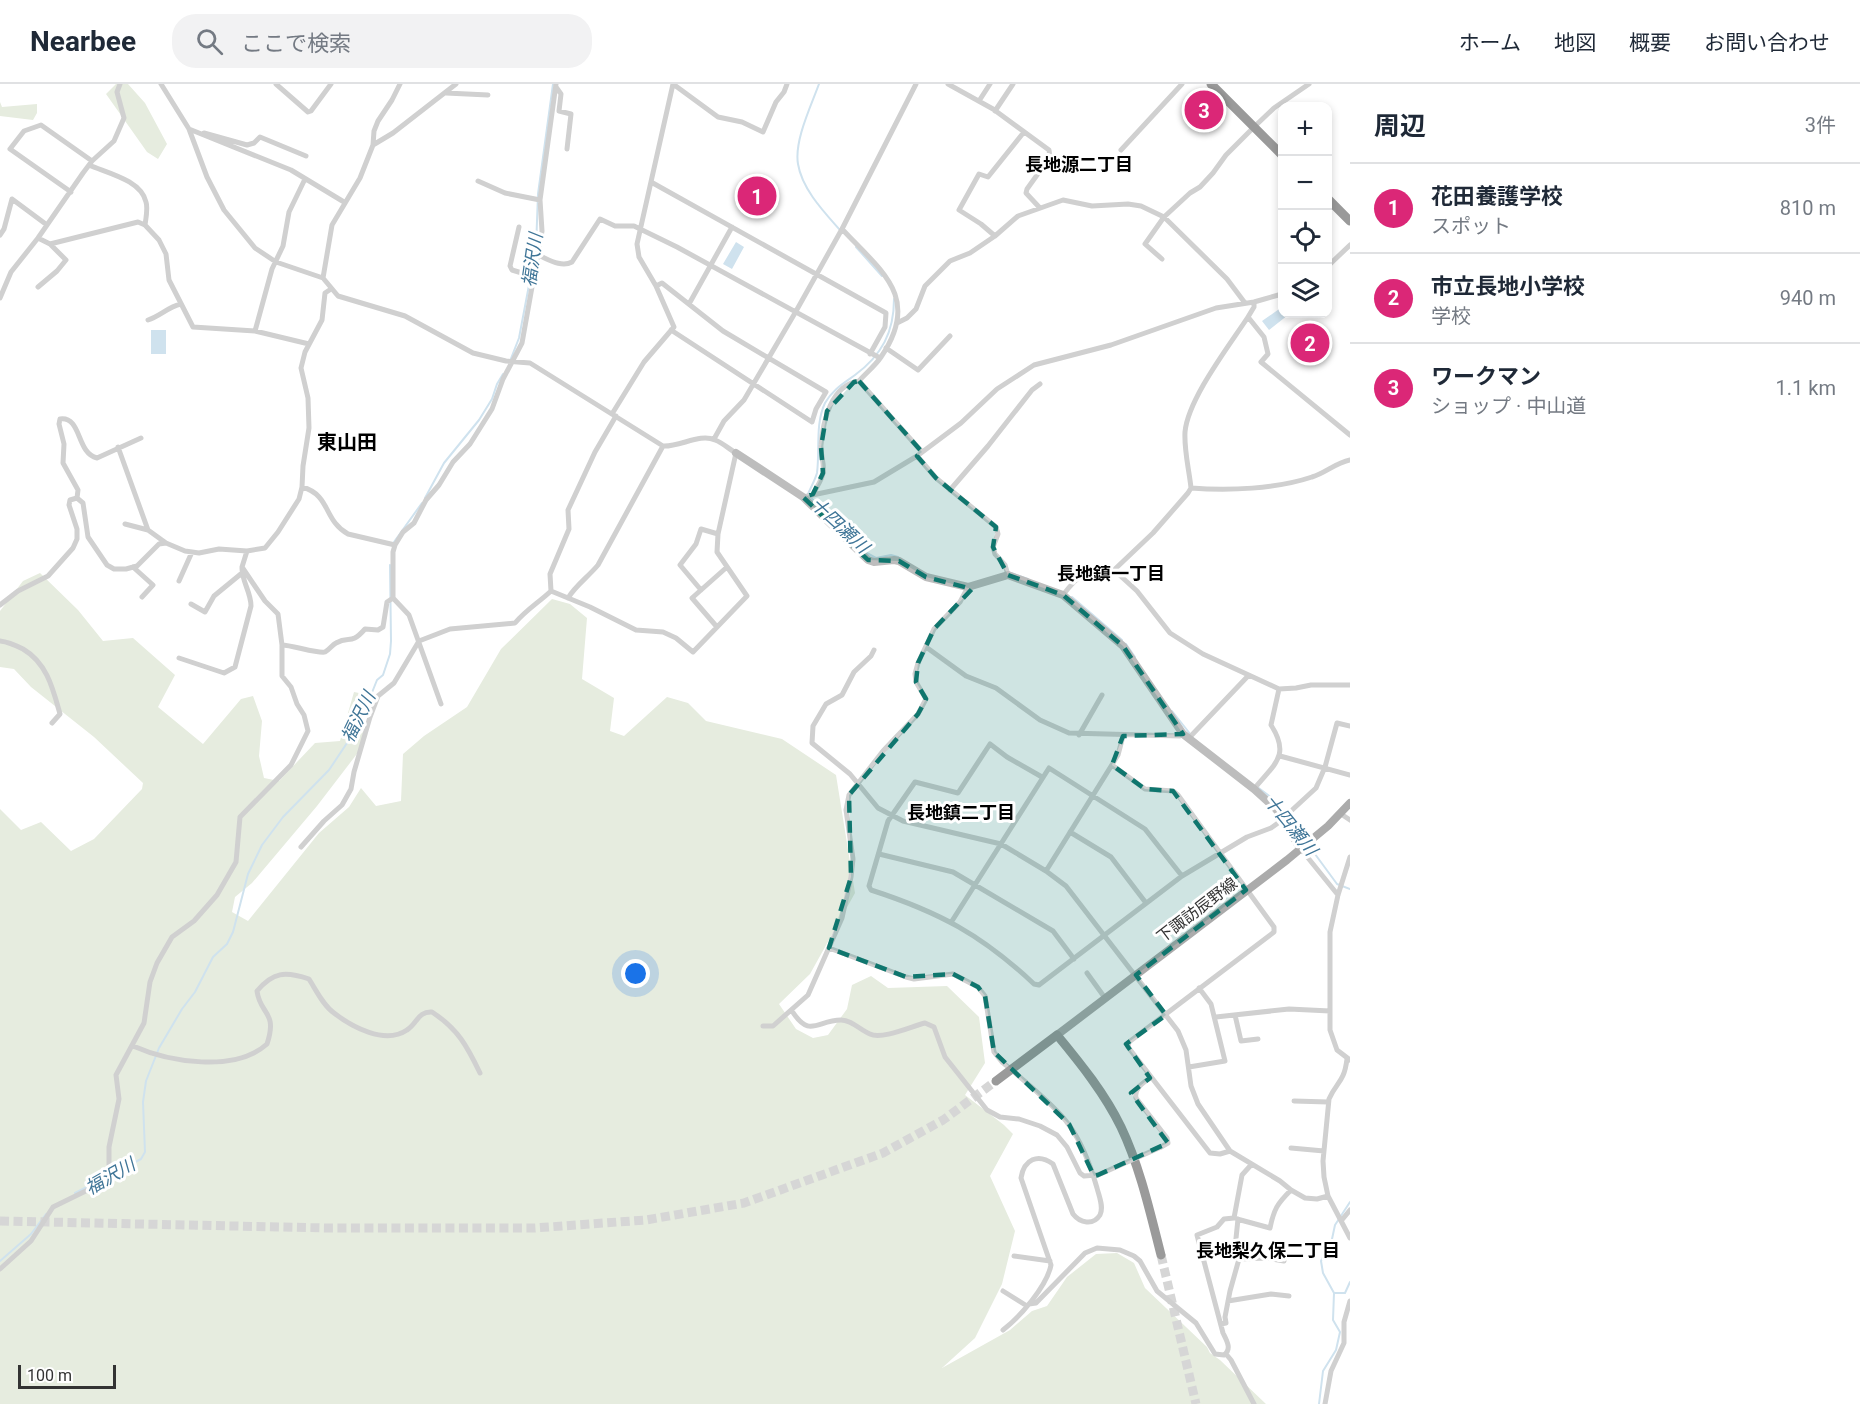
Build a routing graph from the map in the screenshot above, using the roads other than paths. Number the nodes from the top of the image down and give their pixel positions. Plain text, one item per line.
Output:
1 (120, 84) edge
2 (161, 84) edge
3 (276, 84) edge
4 (331, 84) edge
5 (400, 84) edge
6 (456, 84) edge
7 (673, 84) edge
8 (787, 84) edge
9 (916, 84) edge
10 (948, 84) edge
11 (990, 84) edge
12 (1013, 84) edge
13 (1182, 84) edge
14 (1211, 84) edge
15 (1309, 84) edge
16 (556, 86) edge
17 (446, 93) junction
18 (488, 95) dead end
19 (979, 101) junction
20 (995, 111) junction
21 (1254, 127) junction
22 (189, 129) junction
23 (197, 131) junction
24 (1024, 132) junction
25 (373, 145) junction
26 (567, 149) dead end
27 (1121, 150) dead end
28 (1278, 151) edge
29 (306, 156) dead end
30 (90, 163) junction
31 (305, 179) junction
32 (478, 181) dead end
33 (651, 182) junction
34 (71, 192) junction
35 (540, 200) junction
36 (344, 202) junction
37 (1332, 203) edge
38 (1039, 207) junction
39 (1164, 217) junction
40 (1350, 221) edge
41 (47, 225) junction
42 (145, 225) junction
43 (519, 227) dead end
44 (732, 227) junction
45 (842, 229) junction
46 (640, 230) junction
47 (0, 235) edge
48 (994, 236) junction
49 (38, 238) junction
50 (50, 244) junction
51 (1350, 244) edge
52 (538, 255) junction
53 (1162, 259) dead end
54 (276, 262) junction
55 (1330, 264) edge
56 (710, 265) junction
57 (816, 274) junction
58 (535, 277) junction
59 (323, 279) junction
60 (656, 286) junction
61 (38, 287) dead end
62 (331, 289) junction
63 (1278, 295) edge
64 (0, 298) edge
65 (1254, 302) junction
66 (1245, 303) junction
67 (181, 304) junction
68 (688, 304) junction
69 (795, 313) junction
70 (1248, 317) junction
71 (148, 320) dead end
72 (897, 323) junction
73 (671, 330) junction
74 (255, 331) junction
75 (950, 336) dead end
76 (309, 344) junction
77 (886, 348) junction
78 (870, 354) junction
79 (770, 357) junction
80 (880, 358) junction
81 (513, 362) junction
82 (859, 381) junction
83 (754, 384) junction
84 (1040, 384) dead end
85 (832, 394) junction
86 (614, 415) junction
87 (1350, 435) edge
88 (141, 438) dead end
89 (714, 439) junction
90 (663, 446) junction
91 (118, 447) junction
92 (736, 453) junction
93 (919, 454) junction
94 (1350, 460) edge
95 (302, 487) junction
96 (1191, 488) junction
97 (950, 490) junction
98 (813, 494) junction
99 (803, 497) junction
100 (76, 498) junction
101 (125, 524) dead end
102 (148, 530) junction
103 (718, 534) junction
104 (166, 543) junction
105 (395, 545) junction
106 (247, 551) junction
107 (192, 552) junction
108 (133, 567) junction
109 (727, 567) junction
110 (242, 570) junction
111 (1114, 570) junction
112 (1008, 576) junction
113 (179, 581) dead end
114 (968, 587) junction
115 (701, 590) junction
116 (551, 591) junction
117 (1063, 595) junction
118 (142, 597) dead end
119 (393, 598) junction
120 (568, 598) junction
121 (191, 604) dead end
122 (0, 605) edge
123 (717, 627) junction
124 (419, 640) junction
125 (0, 641) edge
126 (282, 645) junction
127 (926, 647) junction
128 (874, 650) dead end
129 (179, 658) dead end
130 (1248, 676) junction
131 (1350, 686) edge
132 (1279, 688) junction
133 (1102, 695) dead end
134 (441, 704) dead end
135 (52, 723) dead end
136 (1350, 726) edge
137 (1079, 735) junction
138 (1123, 736) junction
139 (1185, 736) junction
140 (1280, 756) junction
141 (1112, 765) junction
142 (1325, 767) junction
143 (1350, 775) edge
144 (1042, 777) junction
145 (857, 784) junction
146 (1254, 789) junction
147 (1093, 795) junction
148 (1350, 803) edge
149 (1341, 814) junction
150 (890, 816) junction
151 (1282, 819) junction
152 (1350, 820) edge
153 (1070, 832) junction
154 (1001, 844) junction
155 (301, 847) dead end
156 (1300, 848) junction
157 (879, 854) junction
158 (1220, 854) junction
159 (1350, 857) edge
160 (1046, 871) junction
161 (1182, 876) junction
162 (975, 884) junction
163 (1246, 890) junction
164 (1338, 896) junction
165 (1146, 903) junction
166 (952, 921) junction
167 (1105, 935) junction
168 (830, 948) junction
169 (1074, 959) junction
170 (1087, 973) dead end
171 (1136, 975) junction
172 (1199, 988) junction
173 (1105, 998) junction
174 (792, 1011) junction
175 (1330, 1011) junction
176 (1166, 1015) junction
177 (1235, 1015) junction
178 (1216, 1017) junction
179 (763, 1026) dead end
180 (1056, 1037) junction
181 (1258, 1039) dead end
182 (135, 1047) junction
183 (1349, 1060) edge
184 (1189, 1067) junction
185 (1012, 1070) junction
186 (480, 1073) dead end
187 (1150, 1078) junction
188 (996, 1081) tunnel mouth
189 (1294, 1101) dead end
190 (1328, 1102) junction
191 (1292, 1148) dead end
192 (1230, 1151) junction
193 (1324, 1151) junction
194 (1251, 1165) junction
195 (1096, 1175) junction
196 (1291, 1190) junction
197 (1328, 1196) junction
198 (1350, 1211) edge
199 (1236, 1219) junction
200 (1341, 1221) junction
201 (1350, 1238) edge
202 (1161, 1255) tunnel mouth
203 (1014, 1256) dead end
204 (1239, 1259) junction
205 (1050, 1261) junction
206 (1284, 1261) dead end
207 (0, 1269) edge
208 (1003, 1291) dead end
209 (1289, 1296) dead end
210 (1228, 1301) junction
211 (1350, 1301) edge
212 (1028, 1305) junction
213 (1221, 1324) junction
214 (1003, 1330) dead end
215 (1226, 1354) junction
216 (1254, 1404) edge
217 (1325, 1404) edge

1 - 30 street
2 - 22 street
3 - 4 street
5 - 25 street
6 - 17 street
7 - 8 street
7 - 33 street
9 - 45 street
10 - 19 street
11 - 19 street
12 - 20 street
13 - 27 street
14 - 21 highway
15 - 21 street
16 - 26 street
16 - 35 street
17 - 18 street
17 - 25 street
19 - 20 street
20 - 24 street
21 - 28 highway
21 - 39 street
22 - 23 street
22 - 54 street
23 - 29 street
23 - 31 street
24 - 38 street
24 - 48 street
25 - 36 street
30 - 34 street
30 - 34 street
30 - 42 street
31 - 36 street
31 - 54 street
32 - 35 street
33 - 44 street
33 - 46 street
34 - 41 street
35 - 52 street
36 - 59 street
37 - 40 highway
38 - 39 street
38 - 48 street
39 - 53 street
39 - 66 street
41 - 47 street
41 - 49 street
42 - 50 street
42 - 67 street
43 - 58 street
44 - 56 street
44 - 57 street
45 - 57 street
45 - 72 street
46 - 52 street
46 - 56 street
46 - 60 street
48 - 72 street
49 - 50 street
49 - 64 street
50 - 61 street
51 - 55 street
52 - 58 street
54 - 59 street
54 - 74 street
56 - 68 street
56 - 69 street
57 - 69 street
57 - 78 street
58 - 81 street
59 - 62 street
60 - 68 street
60 - 73 street
62 - 76 street
62 - 81 street
63 - 65 street
65 - 66 street
65 - 70 street
66 - 93 street
67 - 71 street
67 - 74 street
68 - 79 street
69 - 78 street
69 - 79 street
70 - 87 street
70 - 96 street
72 - 77 street
73 - 83 street
73 - 86 street
74 - 76 street
75 - 77 street
76 - 95 street
77 - 80 street
78 - 80 street
79 - 83 street
79 - 85 street
80 - 82 street
81 - 86 street
81 - 105 street
82 - 85 street
82 - 93 street
83 - 85 street
83 - 89 street
84 - 97 street
85 - 98 street
86 - 90 street
86 - 116 street
88 - 91 street
89 - 90 street
89 - 92 street
90 - 120 street
91 - 100 street
91 - 102 street
92 - 99 street
92 - 103 street
93 - 97 street
93 - 98 street
94 - 96 street
95 - 105 street
95 - 106 street
96 - 111 street
97 - 112 street
98 - 99 street
99 - 114 street
100 - 108 street
100 - 122 street
101 - 102 street
102 - 104 street
103 - 109 street
103 - 115 street
104 - 107 street
104 - 108 street
105 - 119 street
106 - 107 street
106 - 110 street
107 - 113 street
108 - 118 street
109 - 115 street
109 - 123 street
110 - 121 street
110 - 126 street
110 - 129 street
111 - 117 street
111 - 130 street
112 - 114 street
112 - 117 street
114 - 127 street
115 - 123 street
116 - 120 street
116 - 124 street
117 - 139 street
119 - 124 street
119 - 126 street
120 - 123 street
124 - 134 street
124 - 155 street
125 - 135 street
126 - 182 street
127 - 137 street
127 - 145 street
128 - 145 street
130 - 132 street
130 - 139 street
131 - 132 street
132 - 140 street
133 - 137 street
136 - 142 street
137 - 138 street
138 - 139 street
138 - 141 street
139 - 146 street
140 - 142 street
140 - 146 street
141 - 147 street
141 - 158 street
142 - 143 street
142 - 151 street
144 - 147 street
144 - 150 street
144 - 154 street
145 - 150 street
145 - 168 street
146 - 151 street
147 - 153 street
147 - 161 street
148 - 149 main road, 下諏訪辰野線
149 - 152 street
149 - 156 main road, 下諏訪辰野線
150 - 154 street
150 - 157 street
151 - 156 street
151 - 158 street
153 - 160 street
153 - 165 street
154 - 160 street
154 - 162 street
156 - 163 main road, 下諏訪辰野線
156 - 164 street
157 - 162 street
157 - 166 street
158 - 161 street
158 - 163 street
159 - 164 street
160 - 167 street
161 - 165 street
162 - 166 street
162 - 169 street
163 - 171 main road, 下諏訪辰野線
163 - 172 street
164 - 175 street
165 - 167 street
166 - 169 street
167 - 169 street
167 - 171 street
168 - 174 street
168 - 185 street
170 - 173 street
171 - 173 main road, 下諏訪辰野線
171 - 176 street
172 - 176 street
172 - 178 street
173 - 180 main road, 下諏訪辰野線
174 - 179 street
174 - 195 street
175 - 177 street
175 - 183 street
176 - 184 street
176 - 187 street
177 - 178 street
177 - 181 street
178 - 184 street
180 - 185 highway
180 - 202 highway
182 - 186 street
182 - 207 street
183 - 190 street
184 - 192 street
185 - 188 highway
185 - 195 street
187 - 192 street
187 - 195 street, bridge
189 - 190 street
190 - 193 street
191 - 193 street
192 - 194 street
193 - 197 street
194 - 196 street
194 - 199 street
195 - 205 street
196 - 197 street
196 - 199 street
197 - 200 street
198 - 200 street
199 - 204 street
199 - 213 street
200 - 201 street
203 - 205 street
204 - 206 street
204 - 210 street
205 - 212 street
208 - 212 street
209 - 210 street
210 - 213 street
211 - 217 street
212 - 214 street
212 - 215 street
213 - 215 street
215 - 216 street

